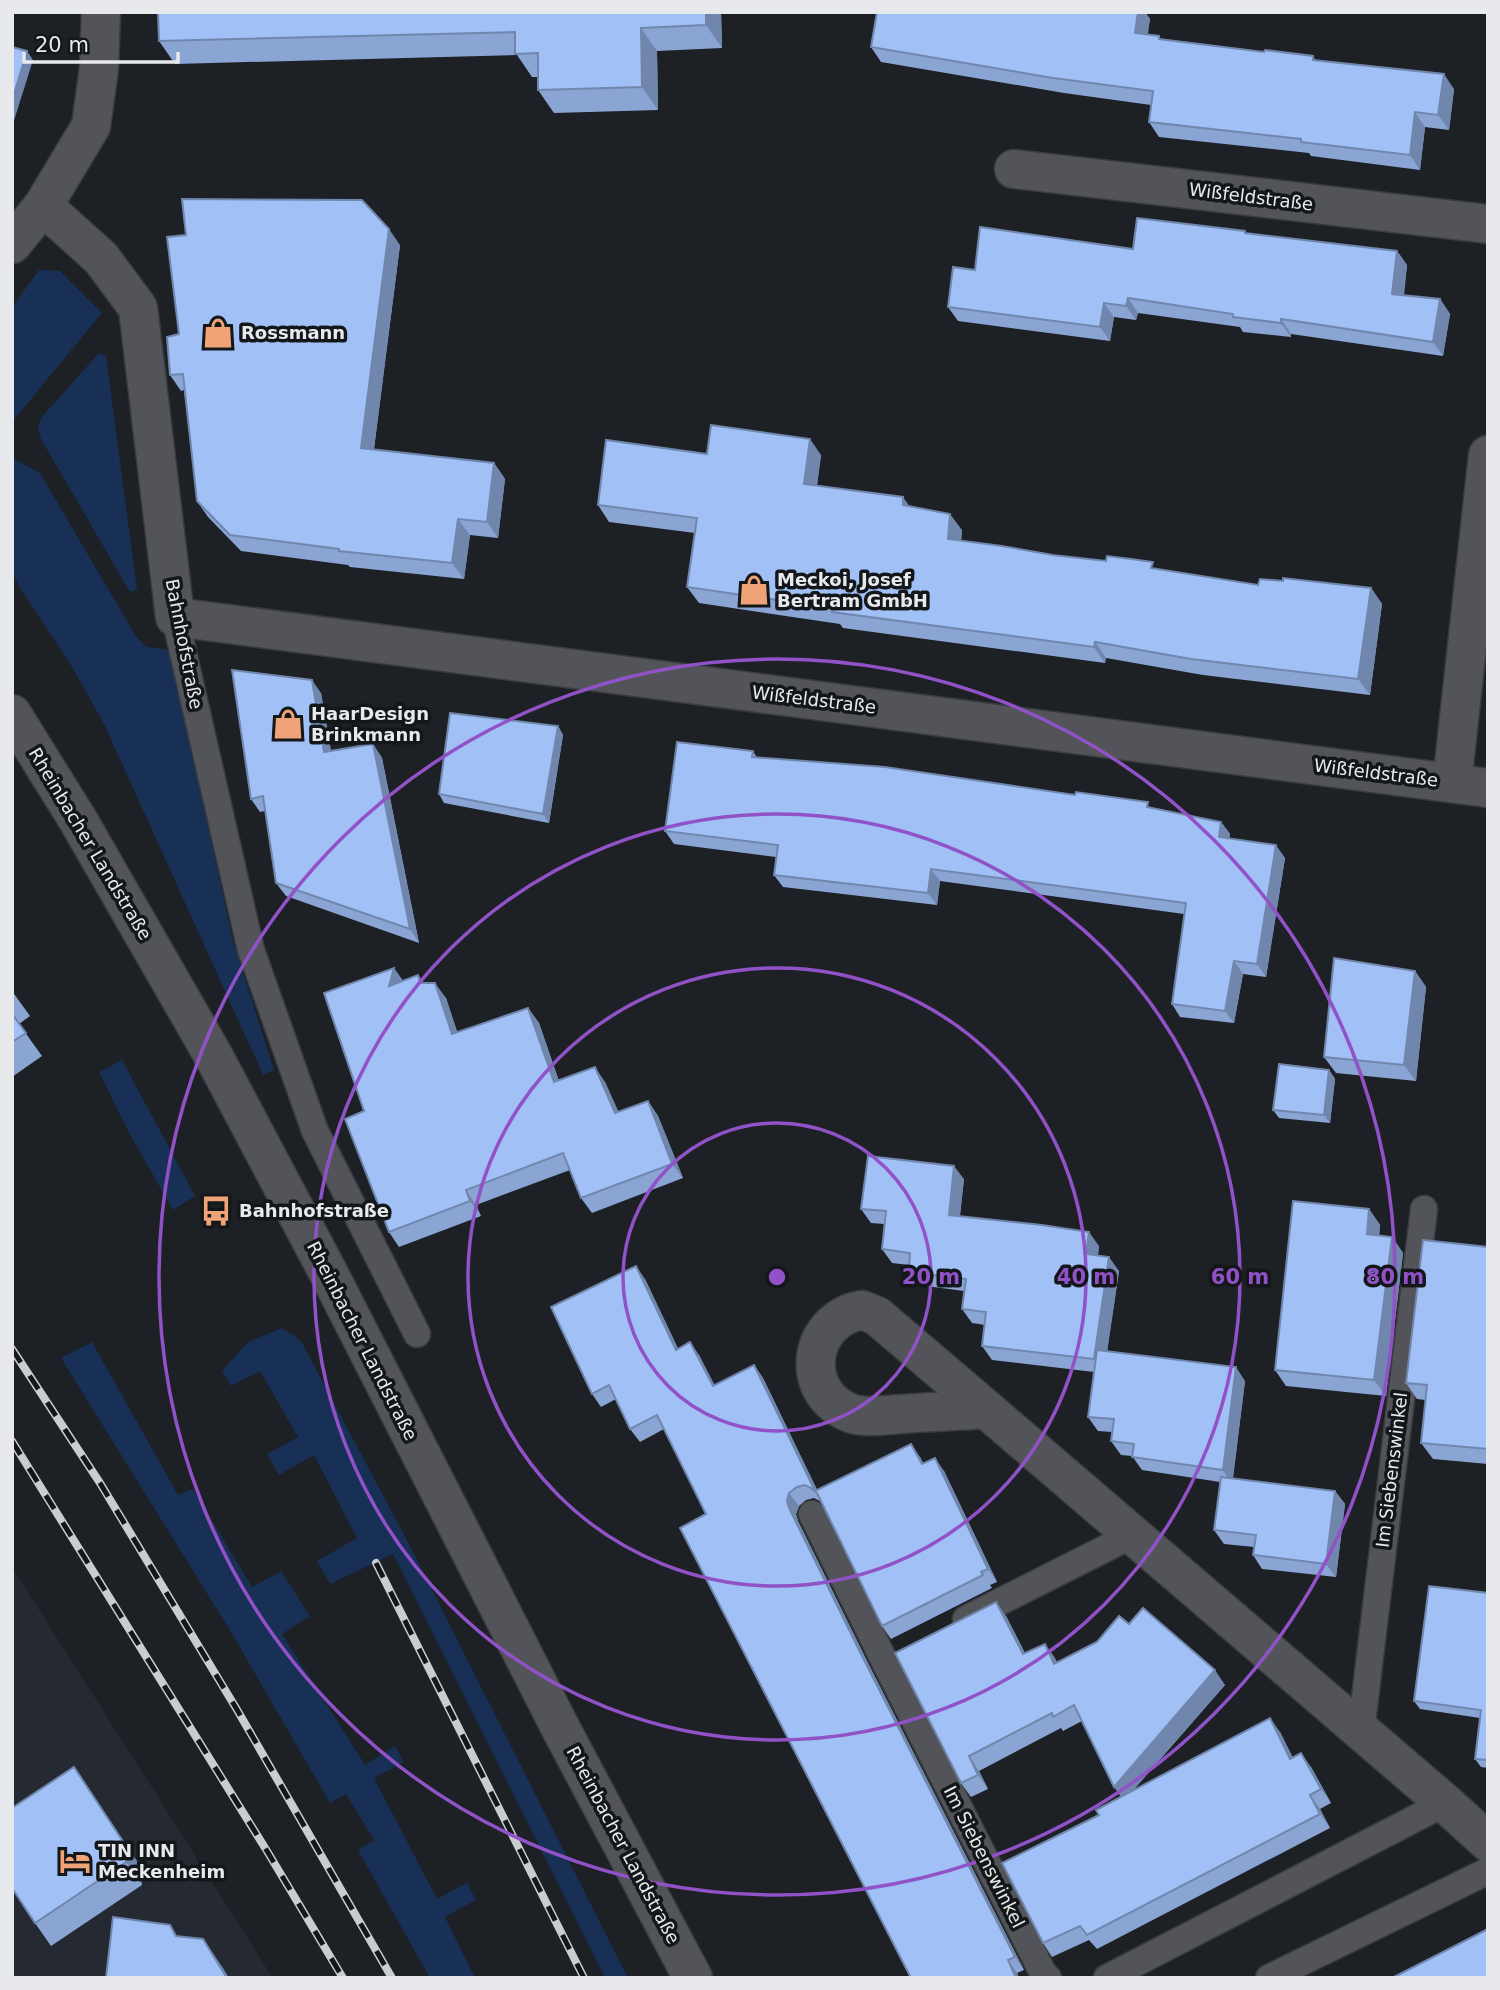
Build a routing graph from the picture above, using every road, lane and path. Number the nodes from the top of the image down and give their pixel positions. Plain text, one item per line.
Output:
1 (100, 12) edge
2 (1014, 169) dead end
3 (43, 206) junction
4 (1488, 224) edge
5 (12, 244) edge
6 (1488, 455) edge
7 (175, 617) junction
8 (12, 714) edge
9 (1470, 786) edge
10 (1424, 1209) dead end
11 (417, 1334) dead end
12 (986, 1409) dead end
13 (812, 1514) dead end
14 (1134, 1534) junction
15 (943, 1630) edge
16 (908, 1648) edge
17 (884, 1660) junction
18 (1361, 1731) junction
19 (1445, 1803) junction
20 (1488, 1842) edge
21 (1488, 1871) edge
22 (693, 1978) edge
23 (1048, 1978) edge
24 (1107, 1978) edge
25 (1269, 1978) edge

1 - 3 street
2 - 4 street, Wißfeldstraße
3 - 5 street
3 - 7 street, Bahnhofstraße
6 - 9 street, Wißfeldstraße
7 - 9 street, Wißfeldstraße
7 - 11 lane, Bahnhofstraße
8 - 22 street, Rheinbacher Landstraße
10 - 18 lane, Im Siebenswinkel
12 - 14 street
13 - 17 lane, Im Siebenswinkel
14 - 15 lane
14 - 18 street
16 - 17 lane
17 - 23 lane, Im Siebenswinkel
18 - 19 street
19 - 20 street
19 - 24 lane
21 - 25 lane

